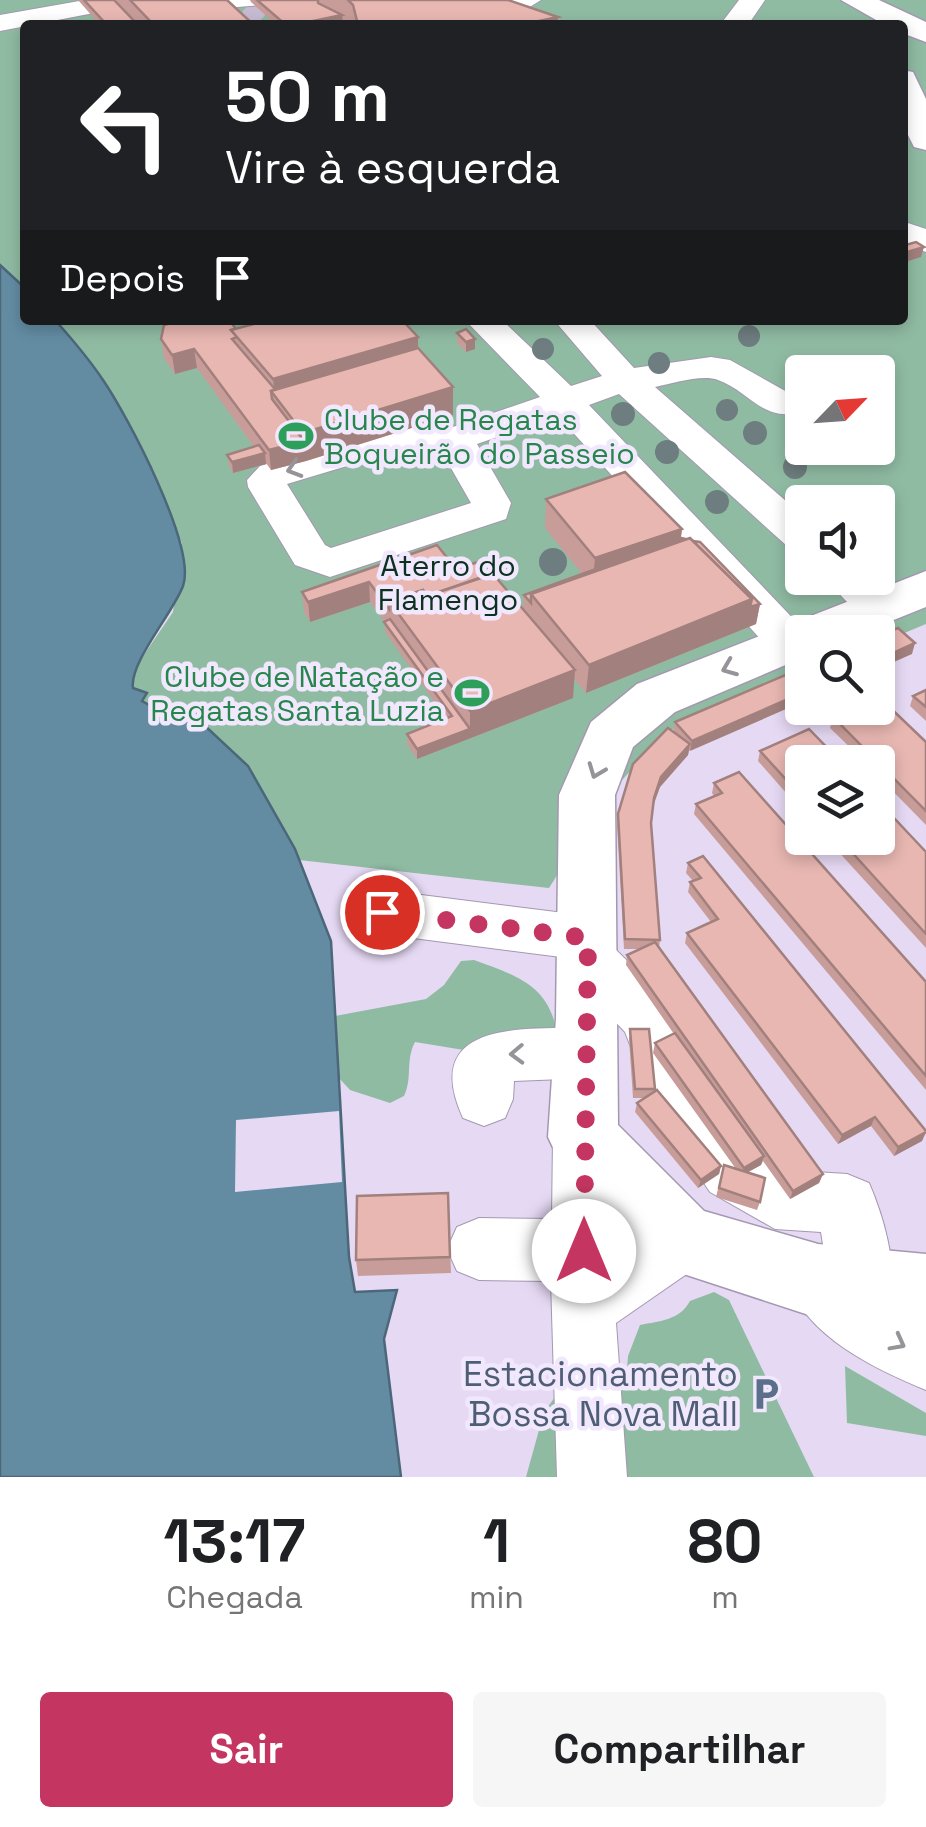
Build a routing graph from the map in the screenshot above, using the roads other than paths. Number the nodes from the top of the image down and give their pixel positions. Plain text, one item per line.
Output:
1 (516, 0) edge
2 (528, 0) edge
3 (752, 0) edge
4 (837, 0) edge
5 (856, 0) edge
6 (85, 8) edge
7 (21, 20) edge
8 (738, 20) edge
9 (860, 20) edge
10 (898, 20) edge
11 (908, 94) edge
12 (926, 140) edge
13 (487, 325) edge
14 (576, 325) edge
15 (626, 380) junction
16 (564, 400) junction
17 (783, 404) dead end
18 (456, 439) junction
19 (785, 521) edge
20 (876, 595) edge
21 (842, 615) edge
22 (785, 620) edge
23 (785, 645) edge
24 (382, 912) dead end
25 (588, 947) junction
26 (608, 1030) junction
27 (484, 1099) dead end
28 (583, 1137) junction
29 (682, 1240) junction
30 (478, 1249) dead end
31 (584, 1279) junction
32 (868, 1286) edge
33 (926, 1357) edge
34 (592, 1477) edge

1 - 2 street
3 - 8 street
4 - 9 main road
5 - 10 main road
6 - 7 street
11 - 12 main road
13 - 16 street
14 - 15 street
15 - 16 street
15 - 17 street
15 - 19 street
16 - 18 street
16 - 22 street
18 -> 18 street
20 - 21 main road
23 -> 25 main road
24 - 25 street
25 - 26 main road
26 -> 27 street
26 - 28 main road
26 - 32 street
28 - 29 main road
28 - 31 street
29 - 31 street
29 - 32 main road
30 - 31 street
31 - 34 street
32 -> 33 street

